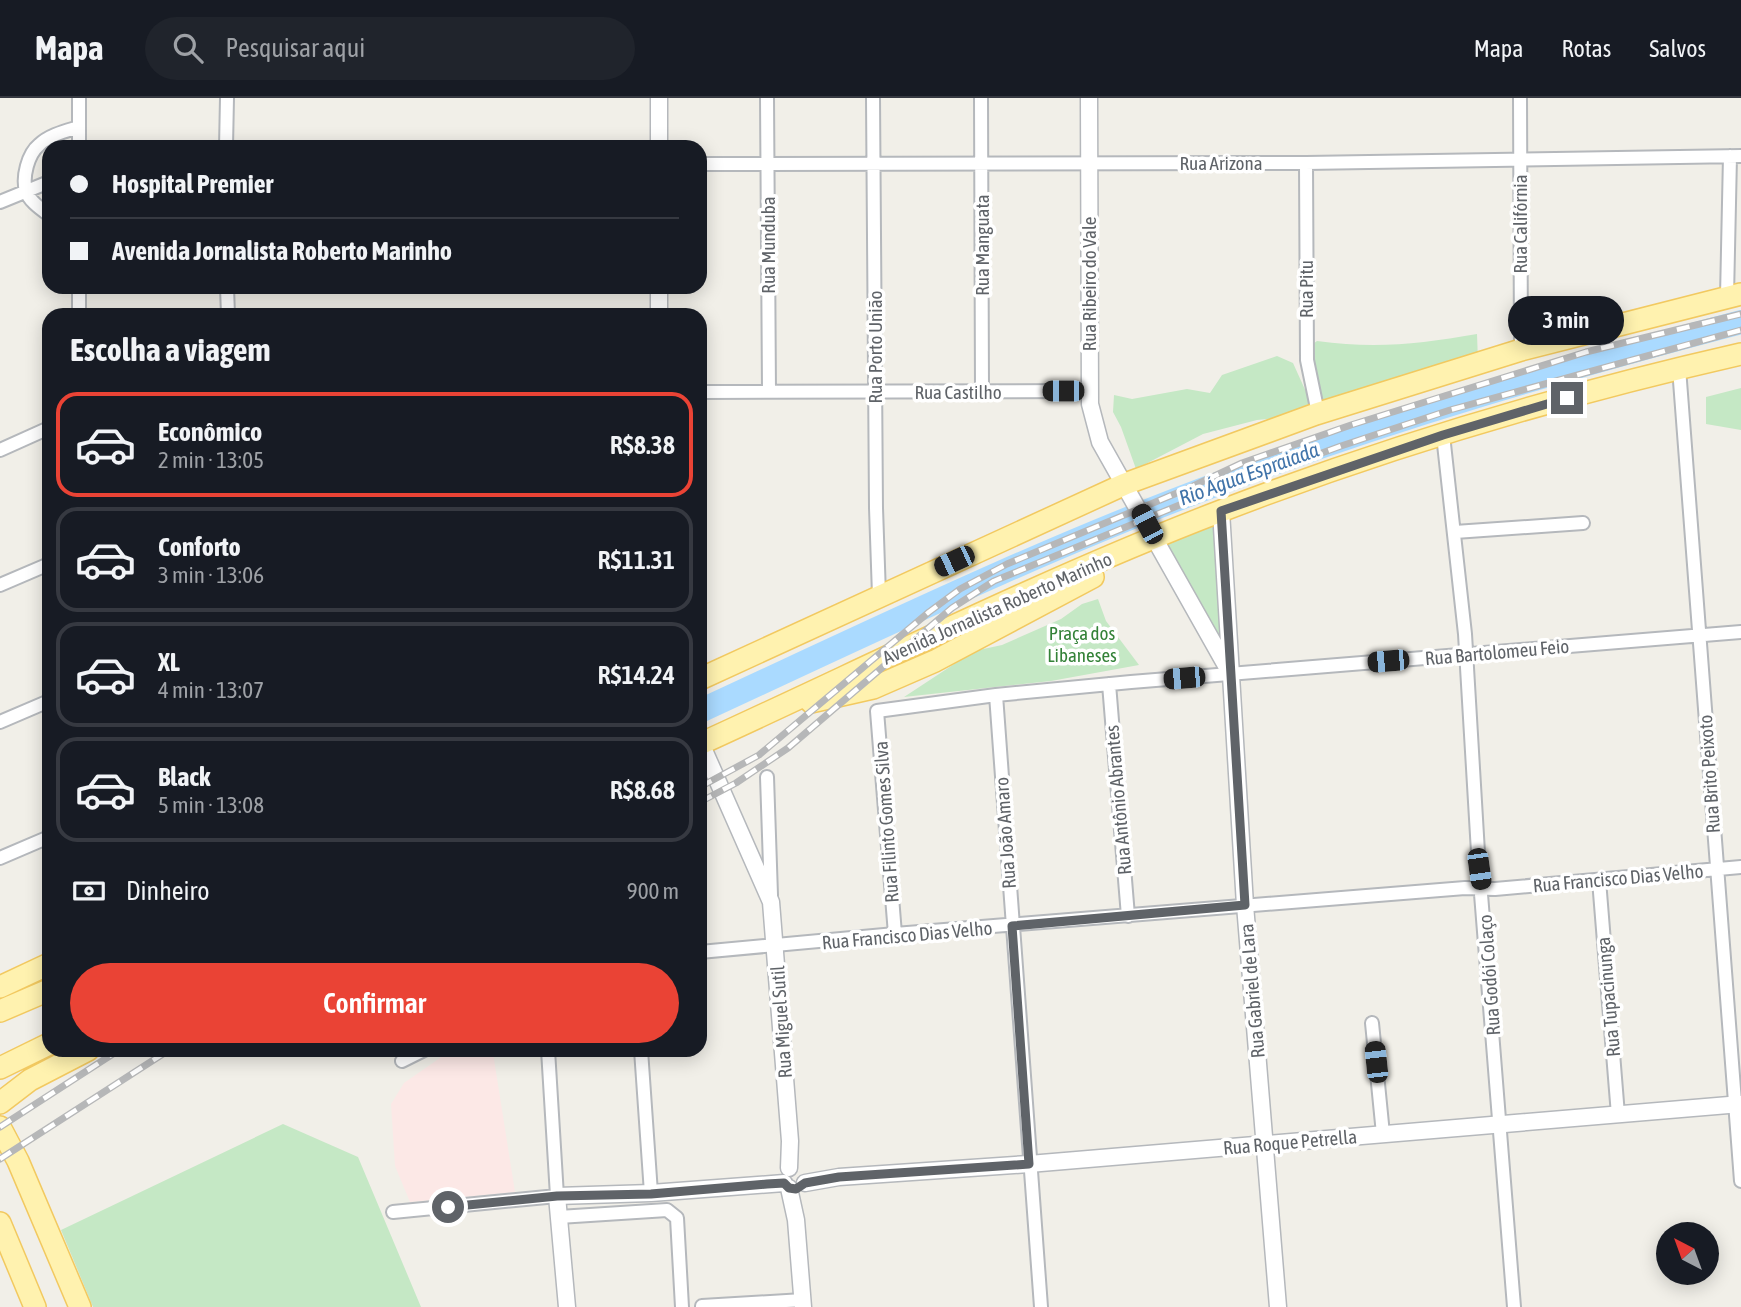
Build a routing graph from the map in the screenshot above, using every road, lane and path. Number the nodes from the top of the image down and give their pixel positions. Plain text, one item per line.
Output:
1 (79, 98) edge
2 (226, 98) edge
3 (659, 98) edge
4 (767, 98) edge
5 (873, 98) edge
6 (981, 98) edge
7 (1089, 98) edge
8 (1520, 98) edge
9 (79, 127) junction
10 (45, 140) edge
11 (79, 140) edge
12 (226, 140) edge
13 (659, 140) edge
14 (42, 142) edge
15 (1736, 156) edge
16 (1520, 160) junction
17 (874, 163) junction
18 (981, 163) junction
19 (1089, 163) junction
20 (1306, 163) junction
21 (707, 164) edge
22 (768, 164) junction
23 (42, 185) edge
24 (26, 191) junction
25 (0, 202) edge
26 (42, 209) edge
27 (1734, 295) edge
28 (1521, 350) junction
29 (1741, 354) edge
30 (1679, 368) junction
31 (769, 391) junction
32 (1090, 391) junction
33 (707, 392) edge
34 (875, 392) junction
35 (982, 392) junction
36 (1318, 414) junction
37 (42, 431) edge
38 (1443, 435) junction
39 (0, 450) edge
40 (1129, 491) junction
41 (1221, 511) junction
42 (1583, 523) dead end
43 (1150, 532) junction
44 (1455, 532) junction
45 (42, 567) edge
46 (0, 585) edge
47 (879, 595) junction
48 (1741, 632) edge
49 (1699, 635) junction
50 (1466, 655) junction
51 (1231, 674) junction
52 (707, 676) edge
53 (1109, 684) junction
54 (996, 695) junction
55 (42, 704) edge
56 (877, 711) joint
57 (0, 722) edge
58 (707, 740) edge
59 (707, 759) edge
60 (766, 777) dead end
61 (42, 840) edge
62 (0, 858) edge
63 (1741, 867) edge
64 (1716, 870) junction
65 (1599, 880) junction
66 (1482, 889) junction
67 (771, 902) junction
68 (1245, 905) junction
69 (1128, 916) junction
70 (1012, 926) junction
71 (895, 934) junction
72 (776, 946) junction
73 (707, 951) edge
74 (42, 967) edge
75 (2, 985) edge
76 (42, 993) edge
77 (0, 1011) edge
78 (1373, 1023) dead end
79 (42, 1047) edge
80 (74, 1057) edge
81 (410, 1057) edge
82 (548, 1057) edge
83 (641, 1057) edge
84 (402, 1061) dead end
85 (0, 1068) edge
86 (30, 1080) junction
87 (0, 1103) edge
88 (1738, 1104) edge
89 (1618, 1115) junction
90 (1500, 1124) junction
91 (1383, 1134) junction
92 (1266, 1144) junction
93 (7, 1145) edge
94 (1029, 1164) junction
95 (795, 1177) junction
96 (1741, 1181) edge
97 (651, 1194) junction
98 (557, 1196) junction
99 (393, 1212) dead end
100 (559, 1217) junction
101 (0, 1223) edge
102 (803, 1303) edge
103 (702, 1306) edge
104 (35, 1307) edge
105 (79, 1307) edge
106 (567, 1307) edge
107 (682, 1307) edge
108 (1041, 1307) edge
109 (1278, 1307) edge
110 (1514, 1307) edge

1 - 9 street
2 - 12 street
3 - 13 street
4 - 22 street, Rua Munduba
5 - 17 street, Rua Porto União
6 - 18 street, Rua Manguata
7 - 19 street, Rua Ribeiro do Vale
8 - 16 street, Rua Califórnia
9 - 10 street
9 - 11 street
14 - 24 street
15 - 16 street, Rua Arizona
15 - 27 street
16 - 20 street, Rua Arizona
16 - 28 street, Rua Califórnia
17 - 18 street, Rua Arizona
17 - 22 street, Rua Arizona
17 - 34 street, Rua Porto União
18 - 19 street, Rua Arizona
18 - 35 street, Rua Manguata
19 - 20 street, Rua Arizona
19 - 32 street, Rua Ribeiro do Vale
20 - 36 street, Rua Pitu
21 - 22 street, Rua Arizona
22 - 31 street, Rua Munduba
23 - 24 street
24 - 25 street
24 - 26 street
27 - 28 main road
28 - 36 main road
29 - 30 main road, Avenida Jornalista Roberto Marinho
30 - 38 main road, Avenida Jornalista Roberto Marinho
30 - 49 street, Rua Brito Peixoto
31 - 33 street, Rua Castilho
31 - 34 street, Rua Castilho
32 - 35 street, Rua Castilho
32 - 40 street, Rua Ribeiro do Vale
34 - 35 street, Rua Castilho
34 - 47 street, Rua Porto União
36 - 40 main road
37 - 39 street
38 - 41 main road, Avenida Jornalista Roberto Marinho
38 - 44 street, Rua Godói Colaço
40 - 43 street, Rua Ribeiro do Vale
40 - 47 main road
41 - 43 main road, Avenida Jornalista Roberto Marinho
41 - 51 street, Rua Gabriel de Lara
42 - 44 street
43 - 51 street, Rua Gabriel de Lara
43 - 58 main road, Avenida Jornalista Roberto Marinho
44 - 50 street, Rua Godói Colaço
45 - 46 street
47 - 52 main road
48 - 49 street, Rua Bartolomeu Feio
49 - 50 street, Rua Bartolomeu Feio
49 - 64 street, Rua Brito Peixoto
50 - 51 street, Rua Bartolomeu Feio
50 - 66 street, Rua Godói Colaço
51 - 53 street, Rua Bartolomeu Feio
51 - 68 street, Rua Gabriel de Lara
53 - 54 street, Rua Bartolomeu Feio
53 - 69 street, Rua Antônio Abrantes
54 - 56 street, Rua Bartolomeu Feio
54 - 70 street, Rua João Amaro
55 - 57 street
56 - 71 street, Rua Filinto Gomes Silva
59 - 67 street, Rua Miguel Sutil
60 - 67 street, Rua Miguel Sutil
61 - 62 street
63 - 64 street, Rua Francisco Dias Velho
64 - 65 street, Rua Francisco Dias Velho
64 - 88 street, Rua Brito Peixoto
65 - 66 street, Rua Francisco Dias Velho
65 - 89 street, Rua Tupacinunga
66 - 68 street, Rua Francisco Dias Velho
66 - 90 street, Rua Godói Colaço
67 - 72 street, Rua Miguel Sutil
68 - 69 street, Rua Francisco Dias Velho
68 - 92 street, Rua Gabriel de Lara
69 - 70 street, Rua Francisco Dias Velho
70 - 71 street, Rua Francisco Dias Velho
70 - 94 street, Rua João Amaro
71 - 72 street, Rua Francisco Dias Velho
72 - 73 street, Rua Francisco Dias Velho
72 - 95 street, Rua Miguel Sutil
74 - 75 main road
76 - 77 main road
78 - 91 street
79 - 85 main road
80 - 86 main road
81 - 84 street
82 - 98 street
83 - 97 street
86 - 87 main road
86 - 93 main road
88 - 89 street, Rua Roque Petrella
88 - 96 street, Rua Brito Peixoto
89 - 90 street, Rua Roque Petrella
90 - 91 street, Rua Roque Petrella
90 - 110 street, Rua Godói Colaço
91 - 92 street, Rua Roque Petrella
92 - 94 street, Rua Roque Petrella
92 - 109 street, Rua Gabriel de Lara
93 - 105 main road
94 - 95 street, Rua Roque Petrella
94 - 108 street, Rua João Amaro
95 - 97 street, Rua Roque Petrella
95 - 102 street, Rua Miguel Sutil
97 - 98 street, Rua Roque Petrella
98 - 99 street, Rua Roque Petrella
98 - 100 street
100 - 106 street
100 - 107 street
101 - 104 main road
102 - 103 street

